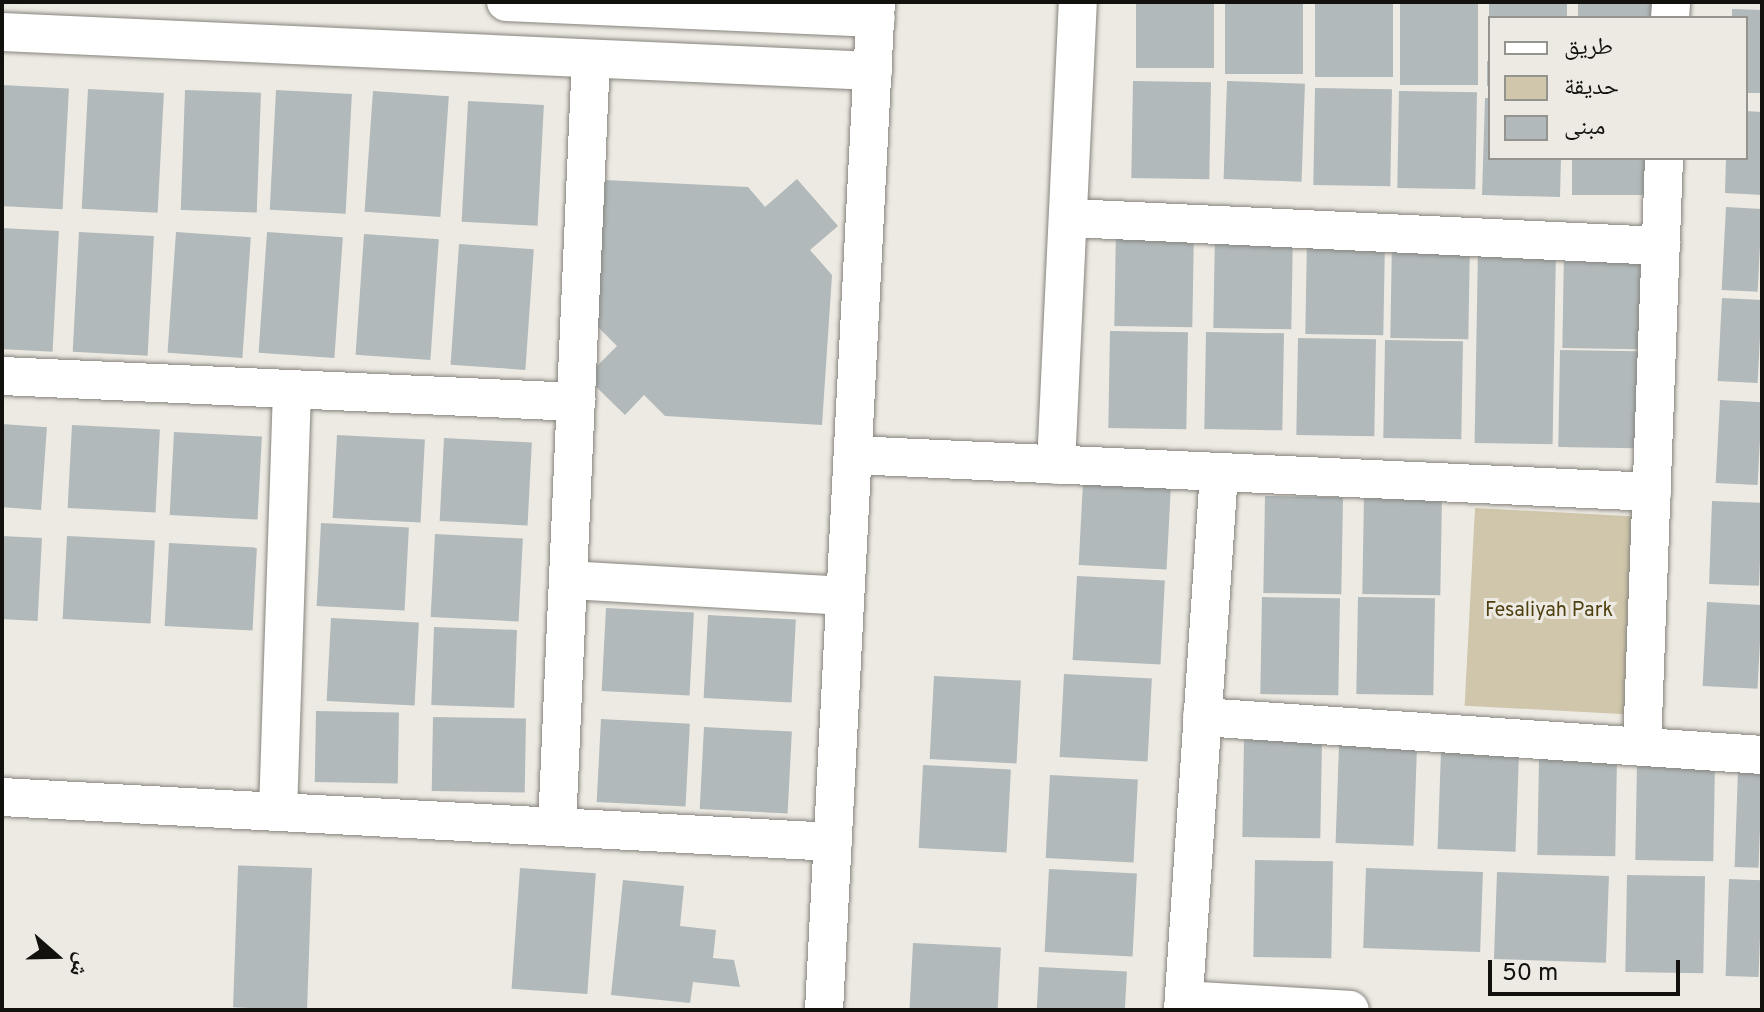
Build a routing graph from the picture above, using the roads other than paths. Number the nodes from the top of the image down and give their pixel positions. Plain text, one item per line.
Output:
1 (506, 2) edge
2 (1078, 2) edge
3 (633, 5) edge
4 (876, 10) edge
5 (2, 32) edge
6 (591, 59) junction
7 (873, 71) junction
8 (1664, 160) edge
9 (1071, 218) junction
10 (1661, 246) junction
11 (2, 376) edge
12 (292, 389) junction
13 (576, 402) junction
14 (853, 455) junction
15 (1056, 465) junction
16 (1219, 472) junction
17 (1652, 492) junction
18 (568, 580) junction
19 (845, 596) junction
20 (1202, 717) junction
21 (1642, 747) junction
22 (1762, 755) edge
23 (2, 797) edge
24 (278, 812) junction
25 (557, 827) junction
26 (833, 842) junction
27 (1184, 1005) edge
28 (824, 1010) edge
29 (1350, 1010) edge

1 - 3 street
2 - 9 street
3 - 4 street
4 - 7 street
5 - 6 street
6 - 7 street
6 - 13 street
7 - 14 street
8 - 10 street
9 - 10 street
9 - 15 street
10 - 17 street
11 - 12 street
12 - 13 street
12 - 24 street
13 - 18 street
14 - 15 street
14 - 19 street
15 - 16 street
16 - 17 street
16 - 20 street
17 - 21 street
18 - 19 street
18 - 25 street
19 - 26 street
20 - 21 street
20 - 27 street
21 - 22 street
23 - 24 street
24 - 25 street
25 - 26 street
26 - 28 street
27 - 29 street

